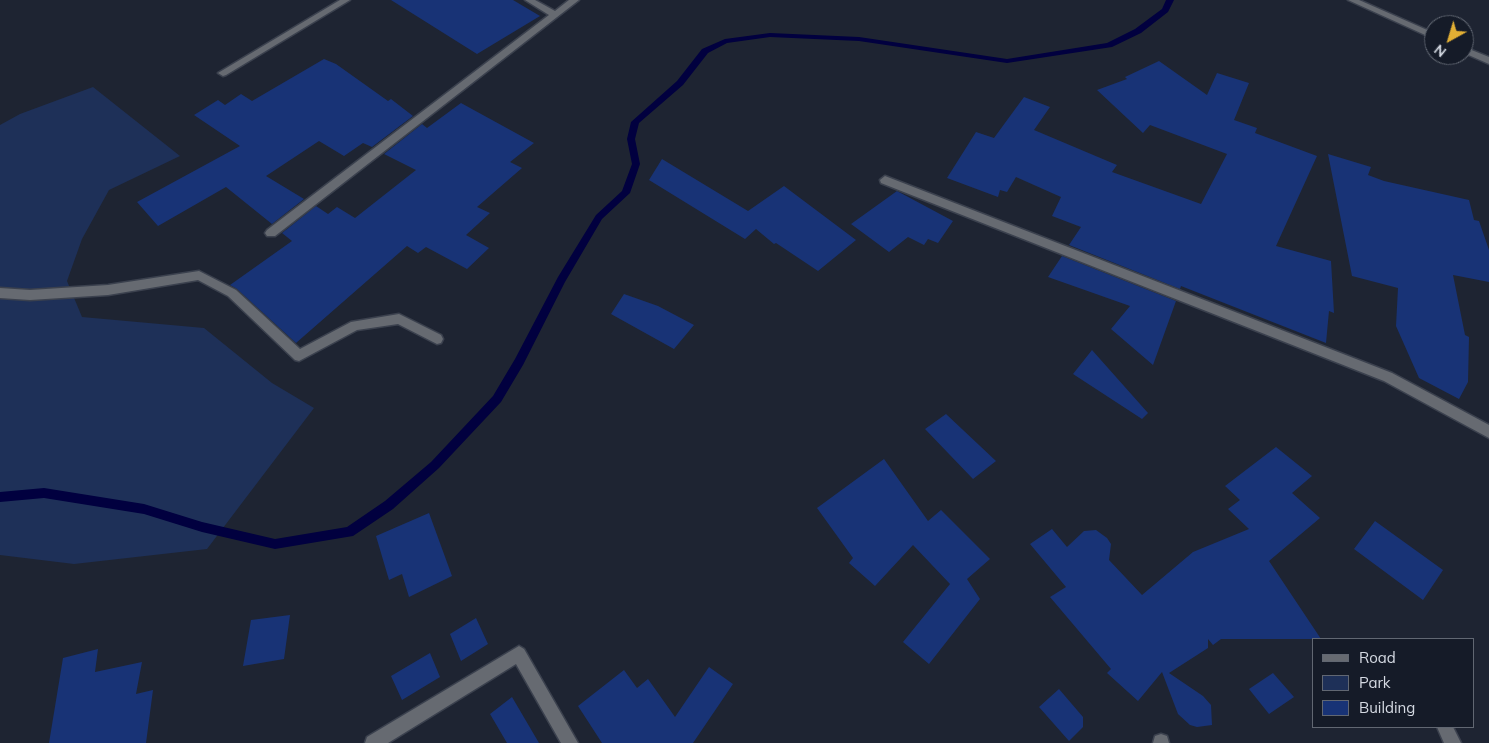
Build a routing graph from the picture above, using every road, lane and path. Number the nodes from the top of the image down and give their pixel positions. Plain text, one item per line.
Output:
1 (346, 0) edge
2 (529, 0) edge
3 (575, 0) edge
4 (1352, 0) edge
5 (556, 14) junction
6 (1424, 32) edge
7 (1474, 54) edge
8 (1489, 61) edge
9 (224, 73) dead end
10 (461, 78) dead end
11 (886, 180) dead end
12 (270, 233) dead end
13 (0, 293) edge
14 (437, 339) dead end
15 (1489, 432) edge
16 (1445, 728) edge
17 (373, 743) edge
18 (570, 743) edge
19 (1453, 743) edge

1 - 9 street
2 - 5 street
3 - 5 street
4 - 6 street
5 - 10 street
5 - 12 street
7 - 8 street
11 - 15 street
13 - 14 street
16 - 19 street
17 - 18 street

